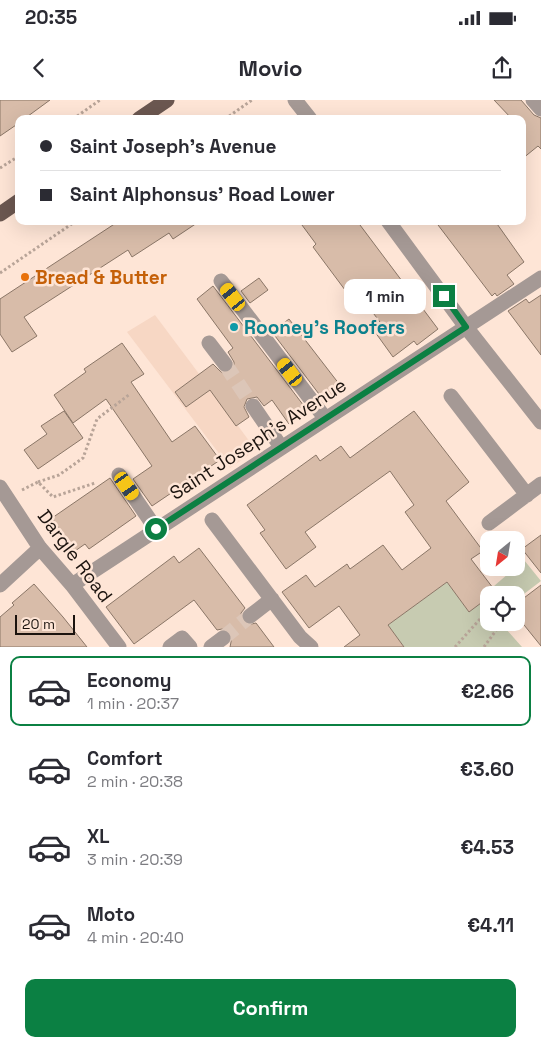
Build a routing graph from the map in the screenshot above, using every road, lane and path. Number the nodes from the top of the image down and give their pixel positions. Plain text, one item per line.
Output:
1 (100, 100) edge
2 (167, 100) edge
3 (252, 100) edge
4 (295, 100) edge
5 (532, 100) edge
6 (541, 109) edge
7 (79, 115) edge
8 (145, 115) edge
9 (231, 115) edge
10 (307, 115) edge
11 (15, 159) edge
12 (0, 168) edge
13 (15, 204) edge
14 (0, 214) edge
15 (70, 225) edge
16 (391, 225) edge
17 (0, 274) edge
18 (541, 278) edge
19 (221, 281) dead end
20 (466, 327) junction
21 (209, 343) dead end
22 (225, 364) tunnel mouth
23 (130, 394) dead end
24 (451, 396) dead end
25 (253, 406) tunnel mouth
26 (325, 418) junction
27 (541, 422) edge
28 (281, 447) junction
29 (119, 475) dead end
30 (38, 482) junction
31 (96, 483) dead end
32 (541, 484) edge
33 (0, 487) edge
34 (22, 490) dead end
35 (526, 495) junction
36 (212, 520) dead end
37 (489, 523) dead end
38 (156, 529) junction
39 (40, 548) junction
40 (0, 585) edge
41 (72, 585) junction
42 (272, 599) junction
43 (250, 616) tunnel mouth
44 (480, 620) edge
45 (496, 631) edge
46 (119, 647) edge
47 (170, 647) edge
48 (190, 647) edge
49 (311, 647) edge
50 (455, 647) edge
51 (484, 647) edge

1 - 7 path
2 - 8 main road
3 - 9 path
4 - 10 street
5 - 6 street
11 - 12 path
13 - 14 main road
15 - 17 path
16 - 20 street
18 - 20 street, Saint Joseph's Avenue
19 - 26 street
20 - 26 street, Saint Joseph's Avenue
20 - 27 street
21 - 22 street
23 - 30 path
24 - 35 street
25 - 28 street
26 - 28 street, Saint Joseph's Avenue
28 - 38 street, Saint Joseph's Avenue
29 - 38 street
30 - 31 path
30 - 34 path
32 - 35 street
33 - 39 street, Dargle Road
35 - 37 street
36 - 42 street
38 - 41 street, Saint Joseph's Avenue
39 - 40 street
39 - 41 street, Dargle Road
41 - 46 street, Dargle Road
42 - 43 street
42 - 49 street
44 - 50 path
45 - 51 path
47 - 48 street

